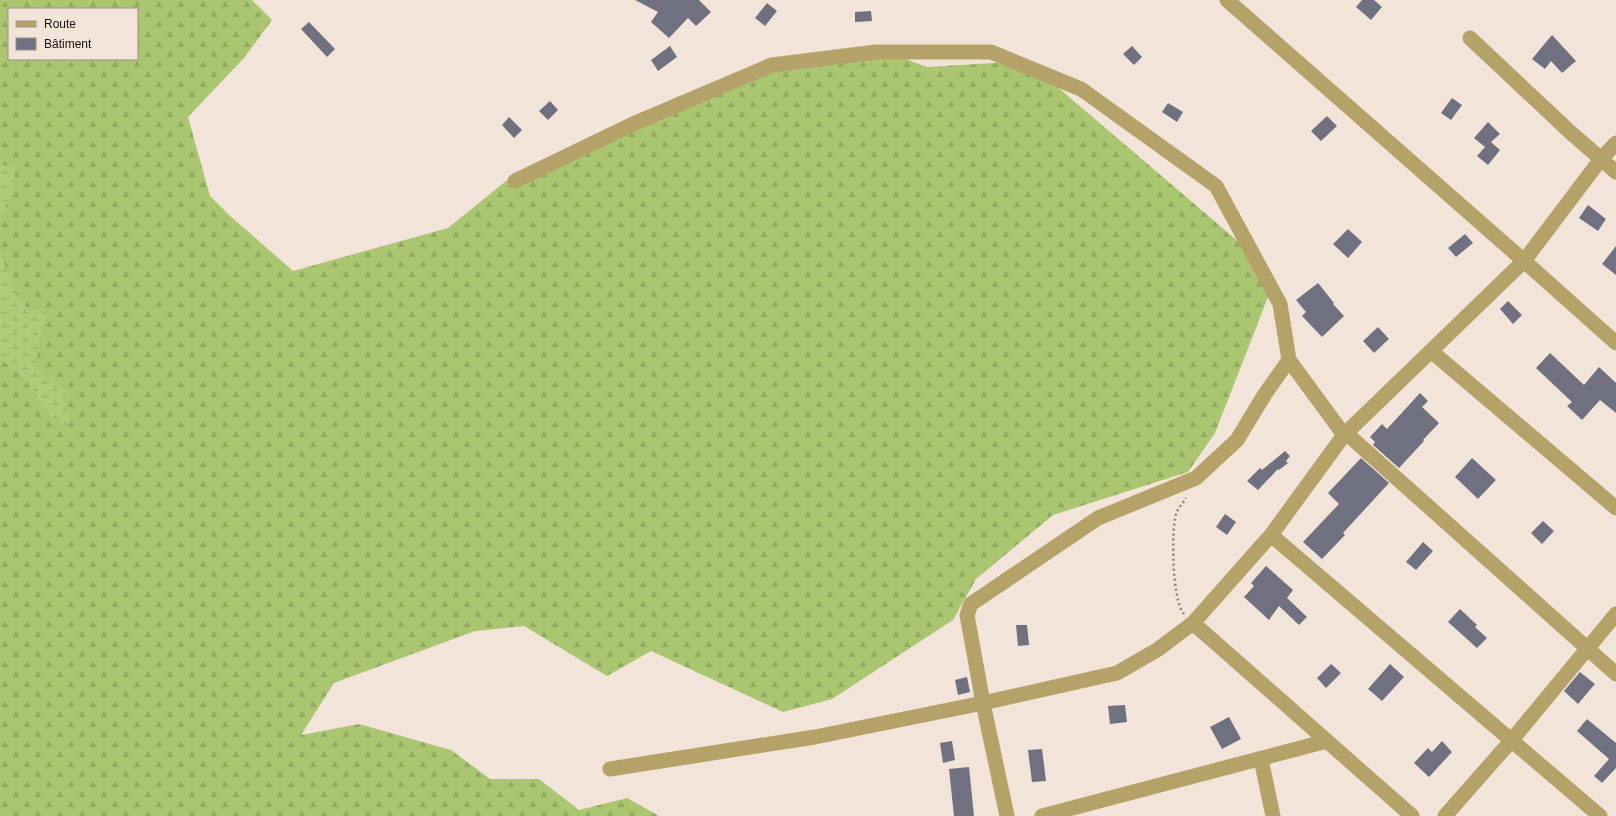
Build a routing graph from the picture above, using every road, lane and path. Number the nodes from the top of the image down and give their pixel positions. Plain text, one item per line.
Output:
1 (1227, 0) edge
2 (1470, 38) dead end
3 (1616, 143) edge
4 (1602, 159) junction
5 (1616, 172) edge
6 (515, 181) dead end
7 (1524, 261) junction
8 (1616, 343) edge
9 (1431, 351) junction
10 (1289, 360) junction
11 (1345, 434) junction
12 (1196, 478) junction
13 (1616, 508) edge
14 (1271, 535) junction
15 (1616, 614) edge
16 (1193, 623) junction
17 (1588, 648) junction
18 (1616, 674) edge
19 (983, 703) junction
20 (1327, 741) junction
21 (1511, 741) junction
22 (1261, 759) junction
23 (610, 769) dead end
24 (1007, 816) edge
25 (1042, 816) edge
26 (1273, 816) edge
27 (1412, 816) edge
28 (1445, 816) edge
29 (1600, 816) edge

1 - 7 street
2 - 4 street
3 - 4 street
4 - 5 street
4 - 7 street
6 - 10 street
7 - 8 street
7 - 9 street
9 - 11 street
9 - 13 street
10 - 11 street
10 - 12 street
11 - 14 street
11 - 17 street
12 - 16 path
12 - 19 street
14 - 16 street
14 - 21 street
15 - 17 street
16 - 19 street
16 - 20 street
17 - 18 street
17 - 21 street
19 - 23 street
19 - 24 street
20 - 22 street
20 - 27 street
21 - 28 street
21 - 29 street
22 - 25 street
22 - 26 street

